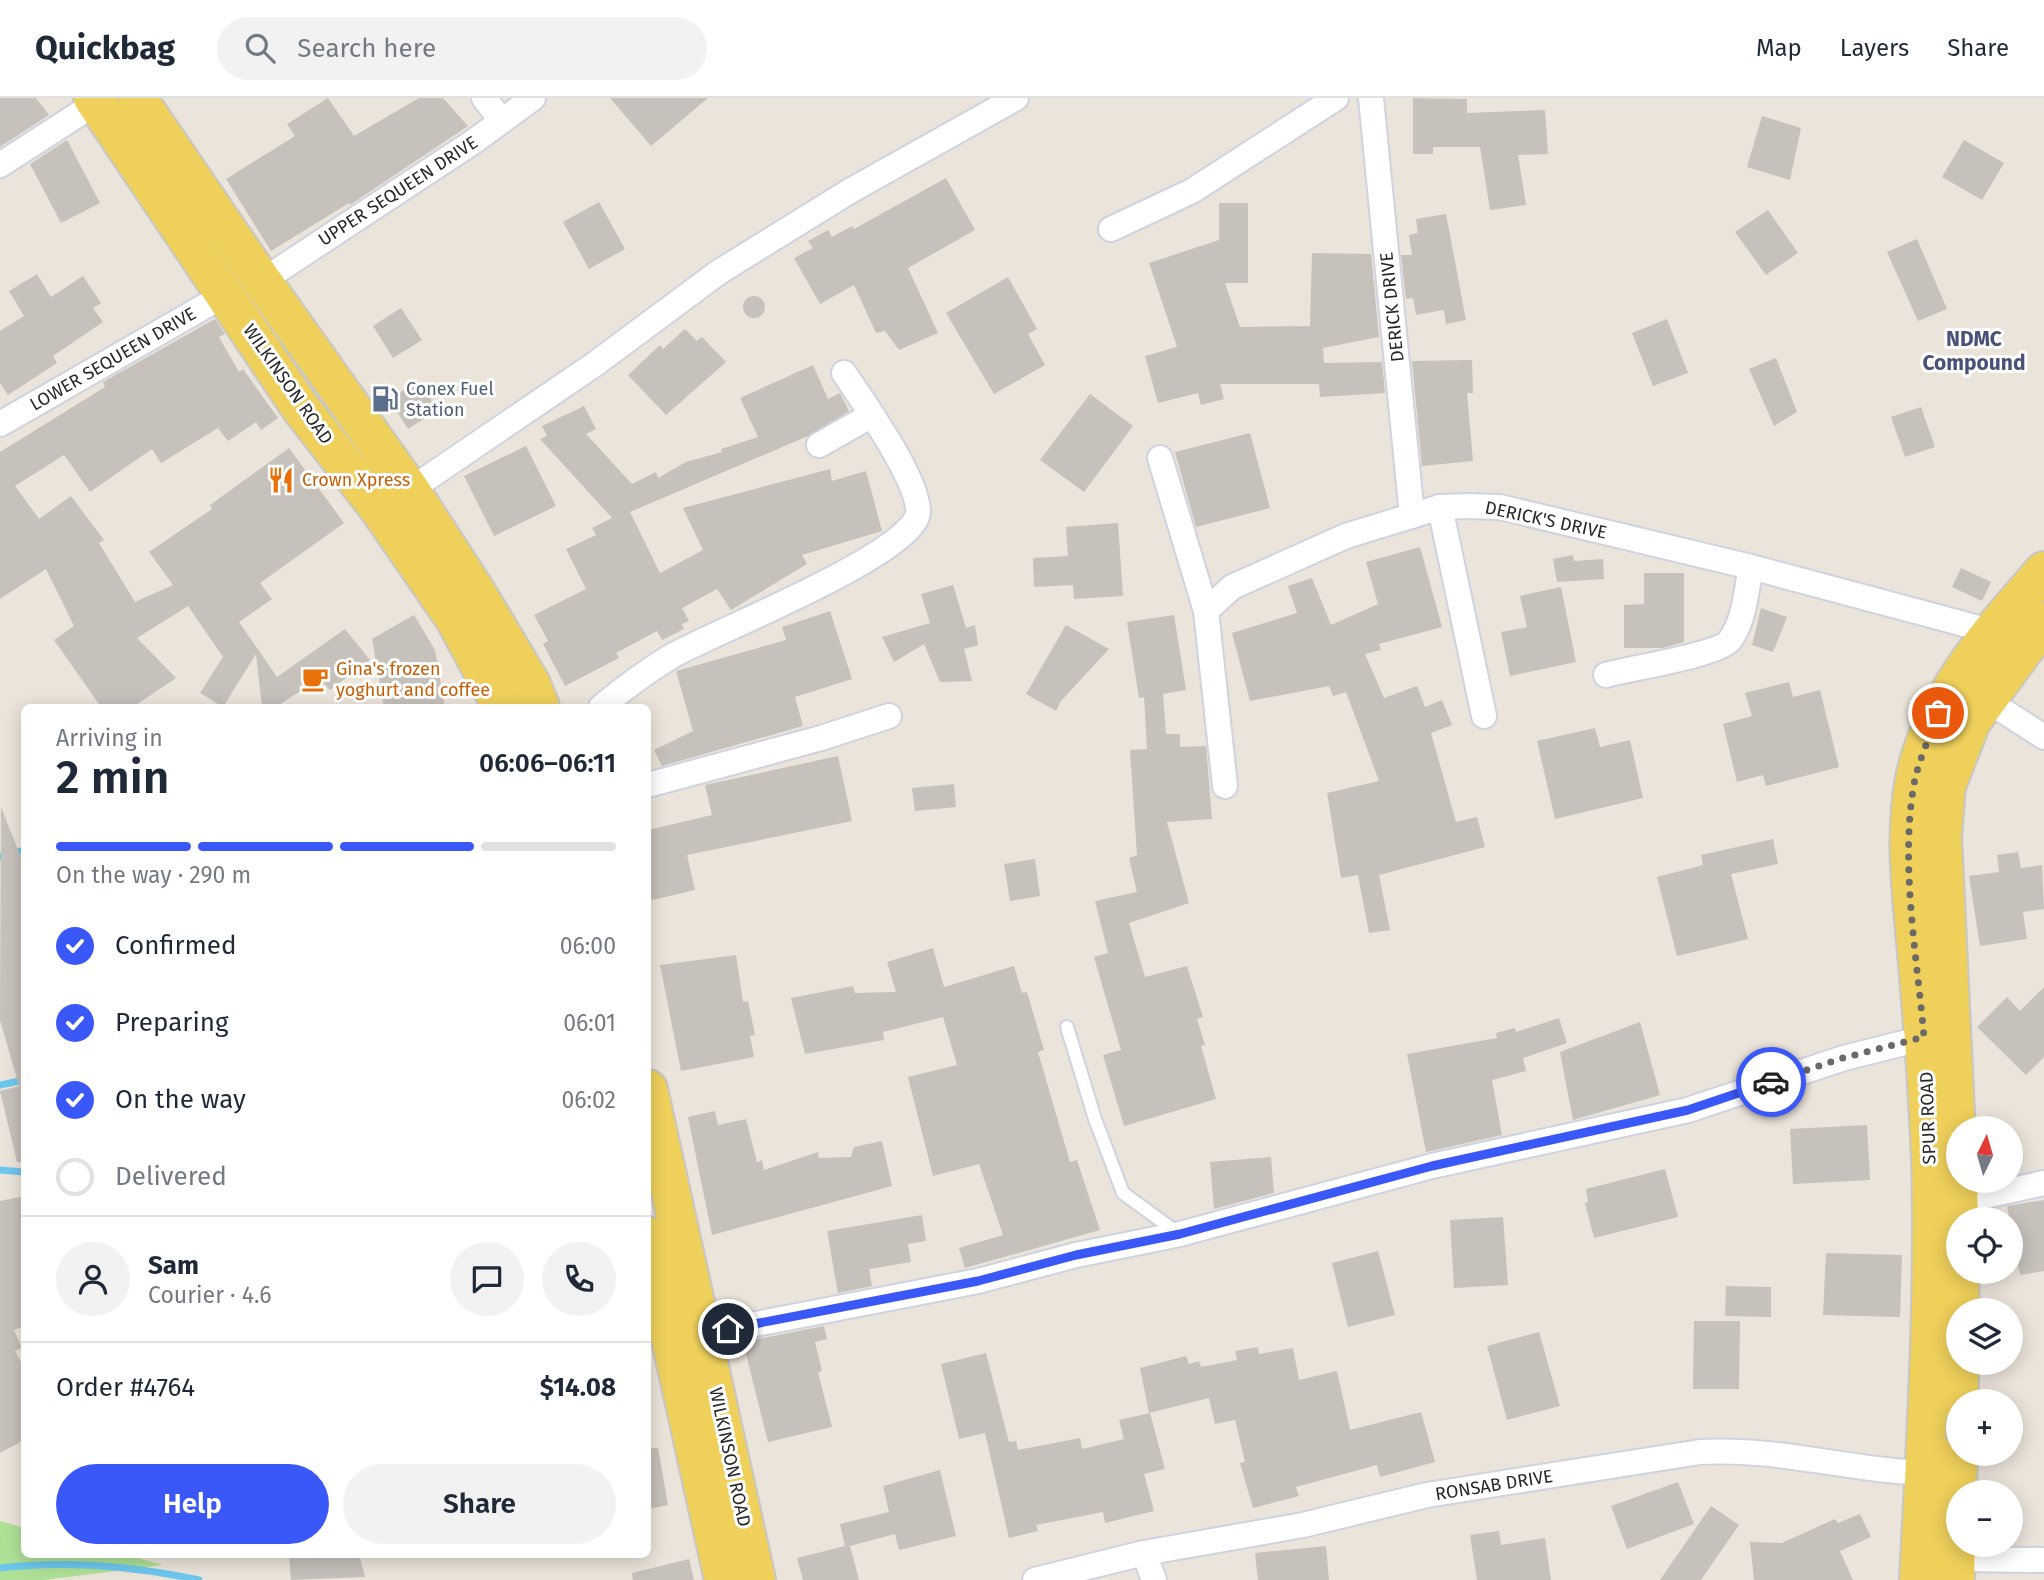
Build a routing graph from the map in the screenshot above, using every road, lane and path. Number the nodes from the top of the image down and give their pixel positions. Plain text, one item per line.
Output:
1 (484, 98) edge
2 (533, 98) edge
3 (1016, 98) edge
4 (1335, 98) edge
5 (1371, 98) edge
6 (94, 101) edge
7 (135, 116) edge
8 (502, 121) junction
9 (0, 165) edge
10 (1111, 229) dead end
11 (262, 281) junction
12 (226, 294) junction
13 (844, 373) dead end
14 (345, 398) junction
15 (872, 415) junction
16 (312, 422) junction
17 (0, 424) edge
18 (819, 445) dead end
19 (1160, 458) dead end
20 (410, 490) junction
21 (1440, 507) junction
22 (1412, 516) junction
23 (1751, 567) junction
24 (2044, 571) edge
25 (1206, 611) junction
26 (2044, 622) edge
27 (1990, 631) junction
28 (1606, 675) dead end
29 (1972, 690) junction
30 (500, 704) edge
31 (539, 704) edge
32 (605, 704) edge
33 (889, 716) dead end
34 (1484, 716) dead end
35 (2044, 737) edge
36 (651, 784) edge
37 (1225, 786) dead end
38 (1067, 1027) dead end
39 (1937, 1034) junction
40 (1946, 1116) edge
41 (651, 1118) edge
42 (2023, 1183) edge
43 (2044, 1183) edge
44 (1954, 1194) edge
45 (1180, 1234) junction
46 (651, 1248) edge
47 (674, 1337) edge
48 (1947, 1467) edge
49 (1144, 1553) junction
50 (2044, 1560) edge
51 (1956, 1569) edge
52 (724, 1580) edge
53 (756, 1580) edge
54 (1035, 1580) edge
55 (1154, 1580) edge
56 (1919, 1580) edge

1 - 8 street
2 - 8 street, UPPER SEQUEEN DRIVE
3 - 20 street
4 - 10 street
5 - 22 street, DERICK DRIVE
6 - 7 main road, WILKINSON ROAD
6 - 9 street
7 - 11 main road, WILKINSON ROAD
7 - 12 main road, WILKINSON ROAD
8 - 11 street, UPPER SEQUEEN DRIVE
11 - 14 main road, WILKINSON ROAD
12 - 16 main road, WILKINSON ROAD
12 - 17 street, LOWER SEQUEEN DRIVE
13 - 15 street
14 - 16 main road
14 - 20 main road, WILKINSON ROAD
15 - 18 street
15 - 32 street
16 - 30 main road, WILKINSON ROAD
19 - 25 street
20 - 31 main road, WILKINSON ROAD
21 - 22 street, DERICK'S DRIVE
21 - 23 street, DERICK'S DRIVE
21 - 34 street
22 - 25 street, DERICK'S DRIVE
23 - 27 street, DERICK'S DRIVE
23 - 28 street
24 - 27 main road, SPUR ROAD
25 - 37 street
26 - 29 main road, SPUR ROAD
27 - 29 main road, SPUR ROAD
29 - 35 street
29 - 39 main road, SPUR ROAD
33 - 36 street
38 - 45 lane
39 - 40 main road, SPUR ROAD
39 - 45 street
41 - 47 main road, WILKINSON ROAD
42 - 43 street
44 - 48 main road, SPUR ROAD
45 - 47 street
46 - 47 main road, WILKINSON ROAD
47 - 52 main road, WILKINSON ROAD
47 - 53 main road, WILKINSON ROAD
48 - 49 street, RONSAB DRIVE
48 - 51 main road, SPUR ROAD
48 - 56 main road, SPUR ROAD
49 - 54 street, RONSAB DRIVE
49 - 55 street
50 - 51 street

